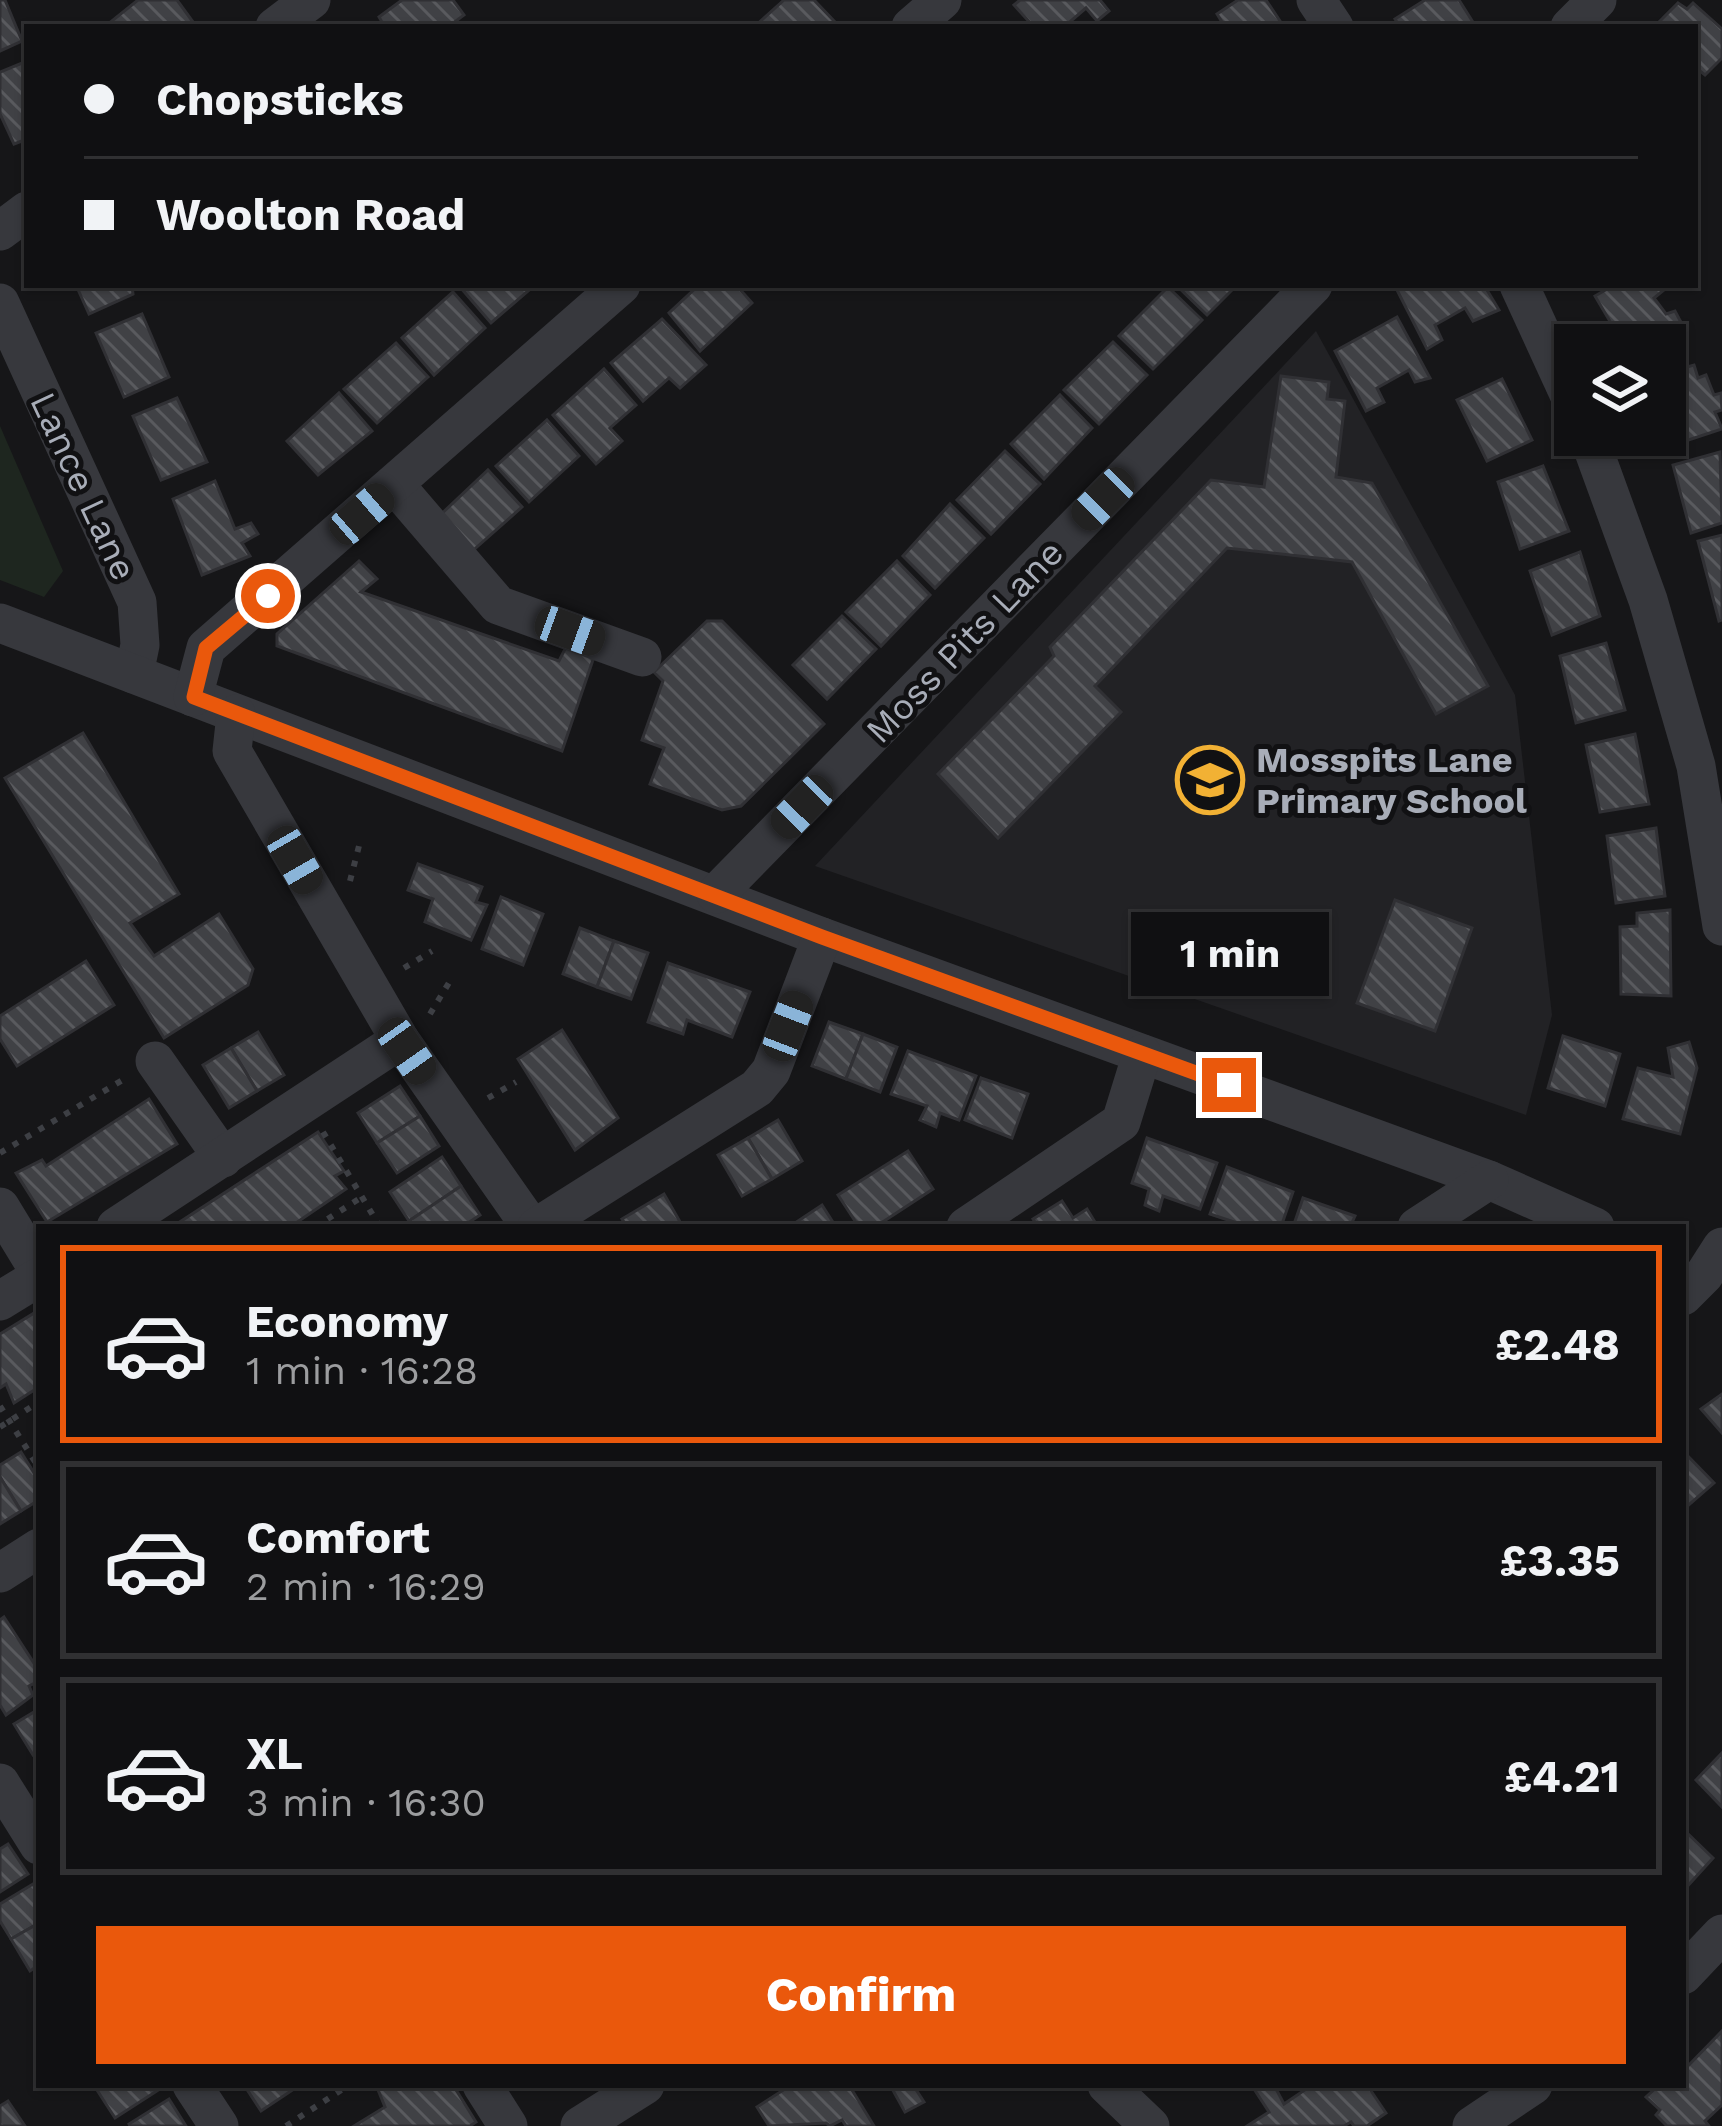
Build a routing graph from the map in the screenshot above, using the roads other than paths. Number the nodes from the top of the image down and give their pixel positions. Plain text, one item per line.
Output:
1 (311, 0) edge
2 (942, 0) edge
3 (278, 24) edge
4 (914, 24) edge
5 (618, 288) edge
6 (1310, 288) edge
7 (1521, 288) edge
8 (0, 303) edge
9 (1554, 360) edge
10 (1596, 456) edge
11 (395, 485) junction
12 (0, 623) edge
13 (642, 657) dead end
14 (134, 674) junction
15 (194, 697) junction
16 (236, 714) junction
17 (716, 894) junction
18 (1722, 926) edge
19 (822, 937) junction
20 (400, 1040) junction
21 (1142, 1054) junction
22 (155, 1061) road end
23 (223, 1158) junction
24 (1489, 1180) junction
25 (0, 1207) edge
26 (121, 1224) edge
27 (532, 1224) edge
28 (539, 1224) edge
29 (970, 1224) edge
30 (1422, 1224) edge
31 (1588, 1224) edge
32 (36, 1269) edge
33 (36, 1276) edge
34 (0, 1301) edge
35 (36, 1550) edge
36 (0, 1573) edge
37 (0, 1784) edge
38 (36, 1839) edge
39 (1722, 1934) edge
40 (1686, 1972) edge
41 (195, 2088) edge
42 (484, 2088) edge
43 (640, 2088) edge
44 (1110, 2088) edge
45 (1529, 2088) edge
46 (219, 2126) edge
47 (508, 2126) edge
48 (580, 2126) edge
49 (1150, 2126) edge
50 (1472, 2126) edge

1 - 3 street
2 - 4 street
5 - 11 street
6 - 17 street, Moss Pits Lane
7 - 9 street
8 - 14 street, Lance Lane
10 - 18 street
11 - 13 street
11 - 15 street
12 - 14 street
14 - 15 street
15 - 16 street
16 - 17 street
16 - 20 street
17 - 19 street
19 - 21 street
19 - 28 street
20 - 23 street
20 - 27 street
21 - 24 street
21 - 29 street
22 - 23 street
23 - 26 street
24 - 30 street
24 - 31 street
25 - 32 street
33 - 34 street
35 - 36 street
37 - 38 street
39 - 40 street
41 - 46 street
42 - 47 street
43 - 48 street
44 - 49 street
45 - 50 street

